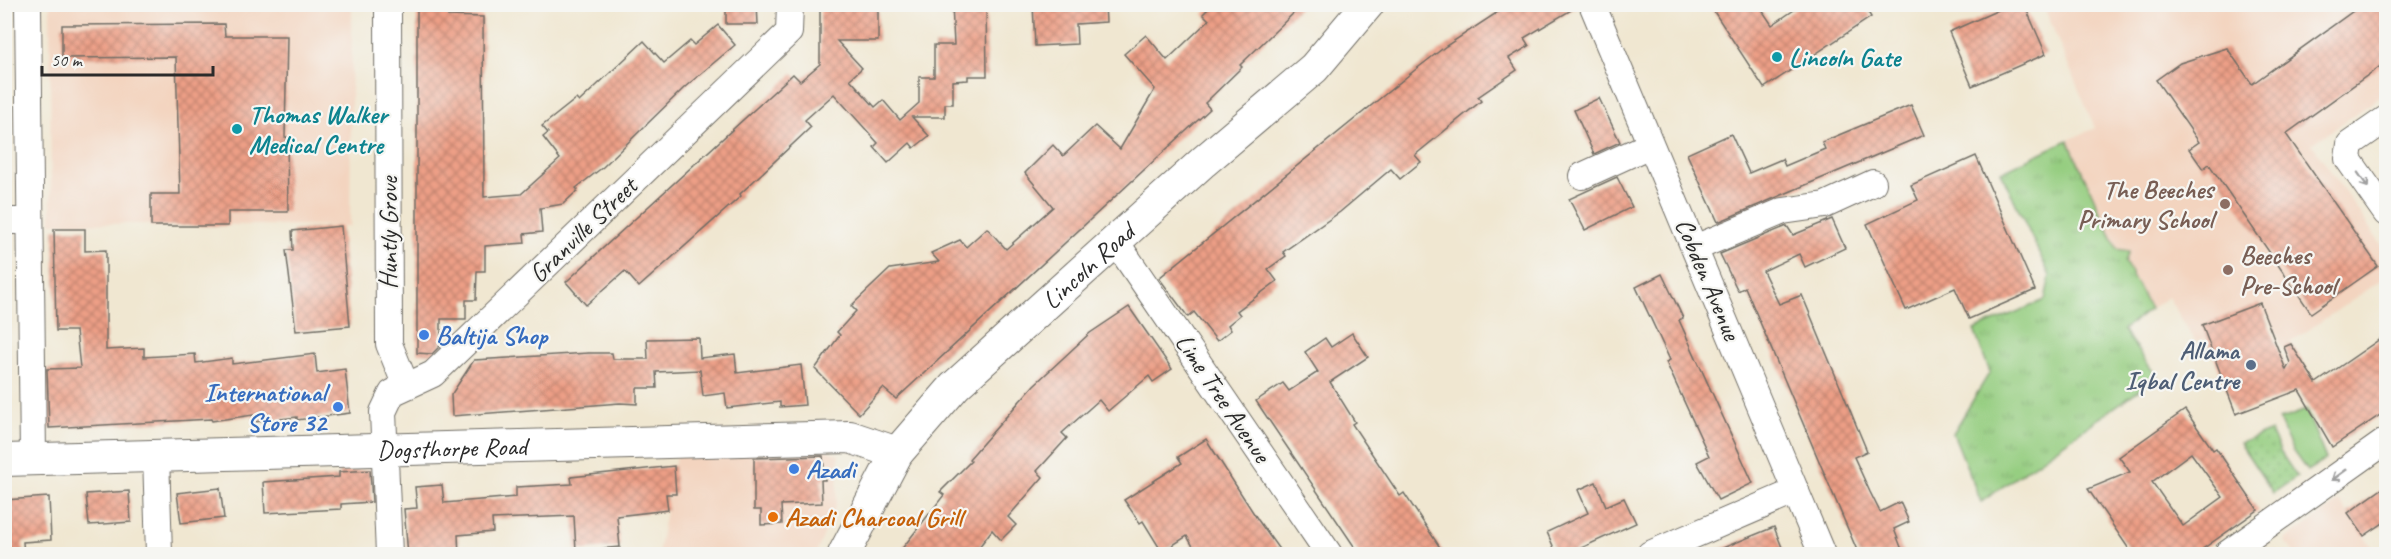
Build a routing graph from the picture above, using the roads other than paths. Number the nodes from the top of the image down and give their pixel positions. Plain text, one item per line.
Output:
1 (28, 4) edge
2 (388, 4) edge
3 (790, 4) edge
4 (1368, 4) edge
5 (1592, 4) edge
6 (2386, 119) edge
7 (1650, 145) junction
8 (1582, 176) dead end
9 (1873, 183) dead end
10 (2386, 213) edge
11 (4, 221) edge
12 (30, 221) junction
13 (1116, 242) junction
14 (1695, 248) junction
15 (406, 386) junction
16 (2386, 441) edge
17 (383, 450) junction
18 (897, 453) junction
19 (156, 455) junction
20 (19, 459) edge
21 (1796, 490) junction
22 (159, 555) edge
23 (389, 555) edge
24 (844, 555) edge
25 (1329, 555) edge
26 (1650, 555) edge
27 (1822, 555) edge
28 (2227, 555) edge

1 - 12 street
2 - 15 street, Huntly Grove
3 - 15 street, Granville Street
4 - 13 street, Lincoln Road
5 - 7 street, Cobden Avenue
6 -> 10 street
7 - 8 street
7 - 14 street, Cobden Avenue
9 - 14 street
11 - 12 street
12 - 20 street
13 - 18 street, Lincoln Road
13 - 25 street, Lime Tree Avenue
14 - 21 street, Cobden Avenue
15 - 17 street, Granville Street
16 -> 28 street
17 - 18 street, Dogsthorpe Road
17 - 19 street, Dogsthorpe Road
17 - 23 street, Granville Street
18 - 24 street, Lincoln Road
19 - 20 street, Dogsthorpe Road
19 - 22 street
21 - 26 street
21 - 27 street, Cobden Avenue

